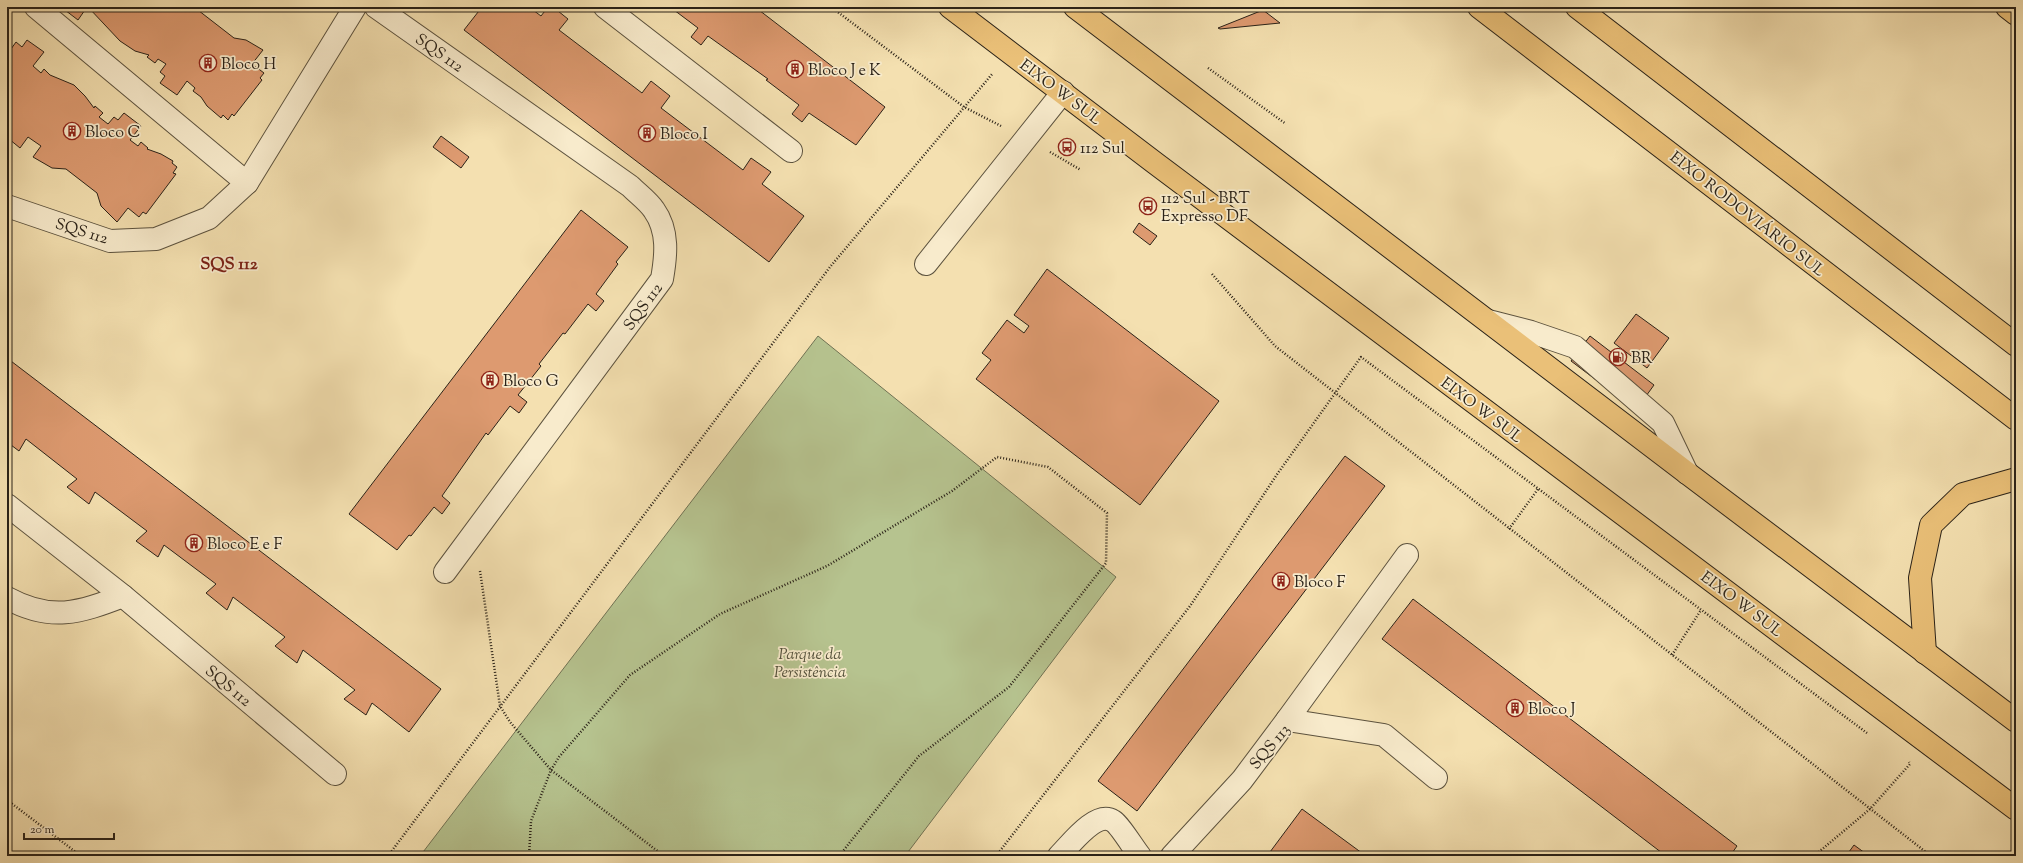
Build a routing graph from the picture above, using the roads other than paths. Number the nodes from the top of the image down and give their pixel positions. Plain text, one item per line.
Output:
1 (36, 7) edge
2 (355, 7) edge
3 (376, 7) edge
4 (605, 7) edge
5 (950, 7) edge
6 (1075, 7) edge
7 (1479, 7) edge
8 (1577, 7) edge
9 (2006, 7) edge
10 (2016, 14) edge
11 (1063, 92) junction
12 (791, 151) dead end
13 (247, 183) junction
14 (7, 206) edge
15 (926, 264) dead end
16 (1488, 321) junction
17 (2016, 345) edge
18 (2016, 419) edge
19 (1687, 473) junction
20 (2016, 479) edge
21 (7, 505) edge
22 (1407, 555) dead end
23 (446, 572) dead end
24 (123, 596) junction
25 (7, 598) edge
26 (1925, 653) junction
27 (1287, 720) junction
28 (2016, 721) edge
29 (335, 774) dead end
30 (1436, 778) dead end
31 (2016, 809) edge
32 (1059, 856) edge
33 (1140, 856) edge
34 (1172, 856) edge

1 - 13 street
2 - 13 street, SQS 112
3 - 23 street, SQS 112
4 - 12 street
5 - 11 main road, EIXO W SUL
6 - 16 main road
7 - 18 main road, EIXO RODOVIÁRIO SUL
8 - 17 main road
9 - 10 main road
11 - 15 street
11 - 31 main road, EIXO W SUL
13 - 14 street, SQS 112
16 - 19 main road
16 - 19 street
19 - 26 main road
20 - 26 main road
21 - 24 street, SQS 112
22 - 27 street
24 - 25 street
24 - 29 street, SQS 112
26 - 28 main road
27 - 30 street, SQS 113
27 - 34 street, SQS 113
32 - 33 street

